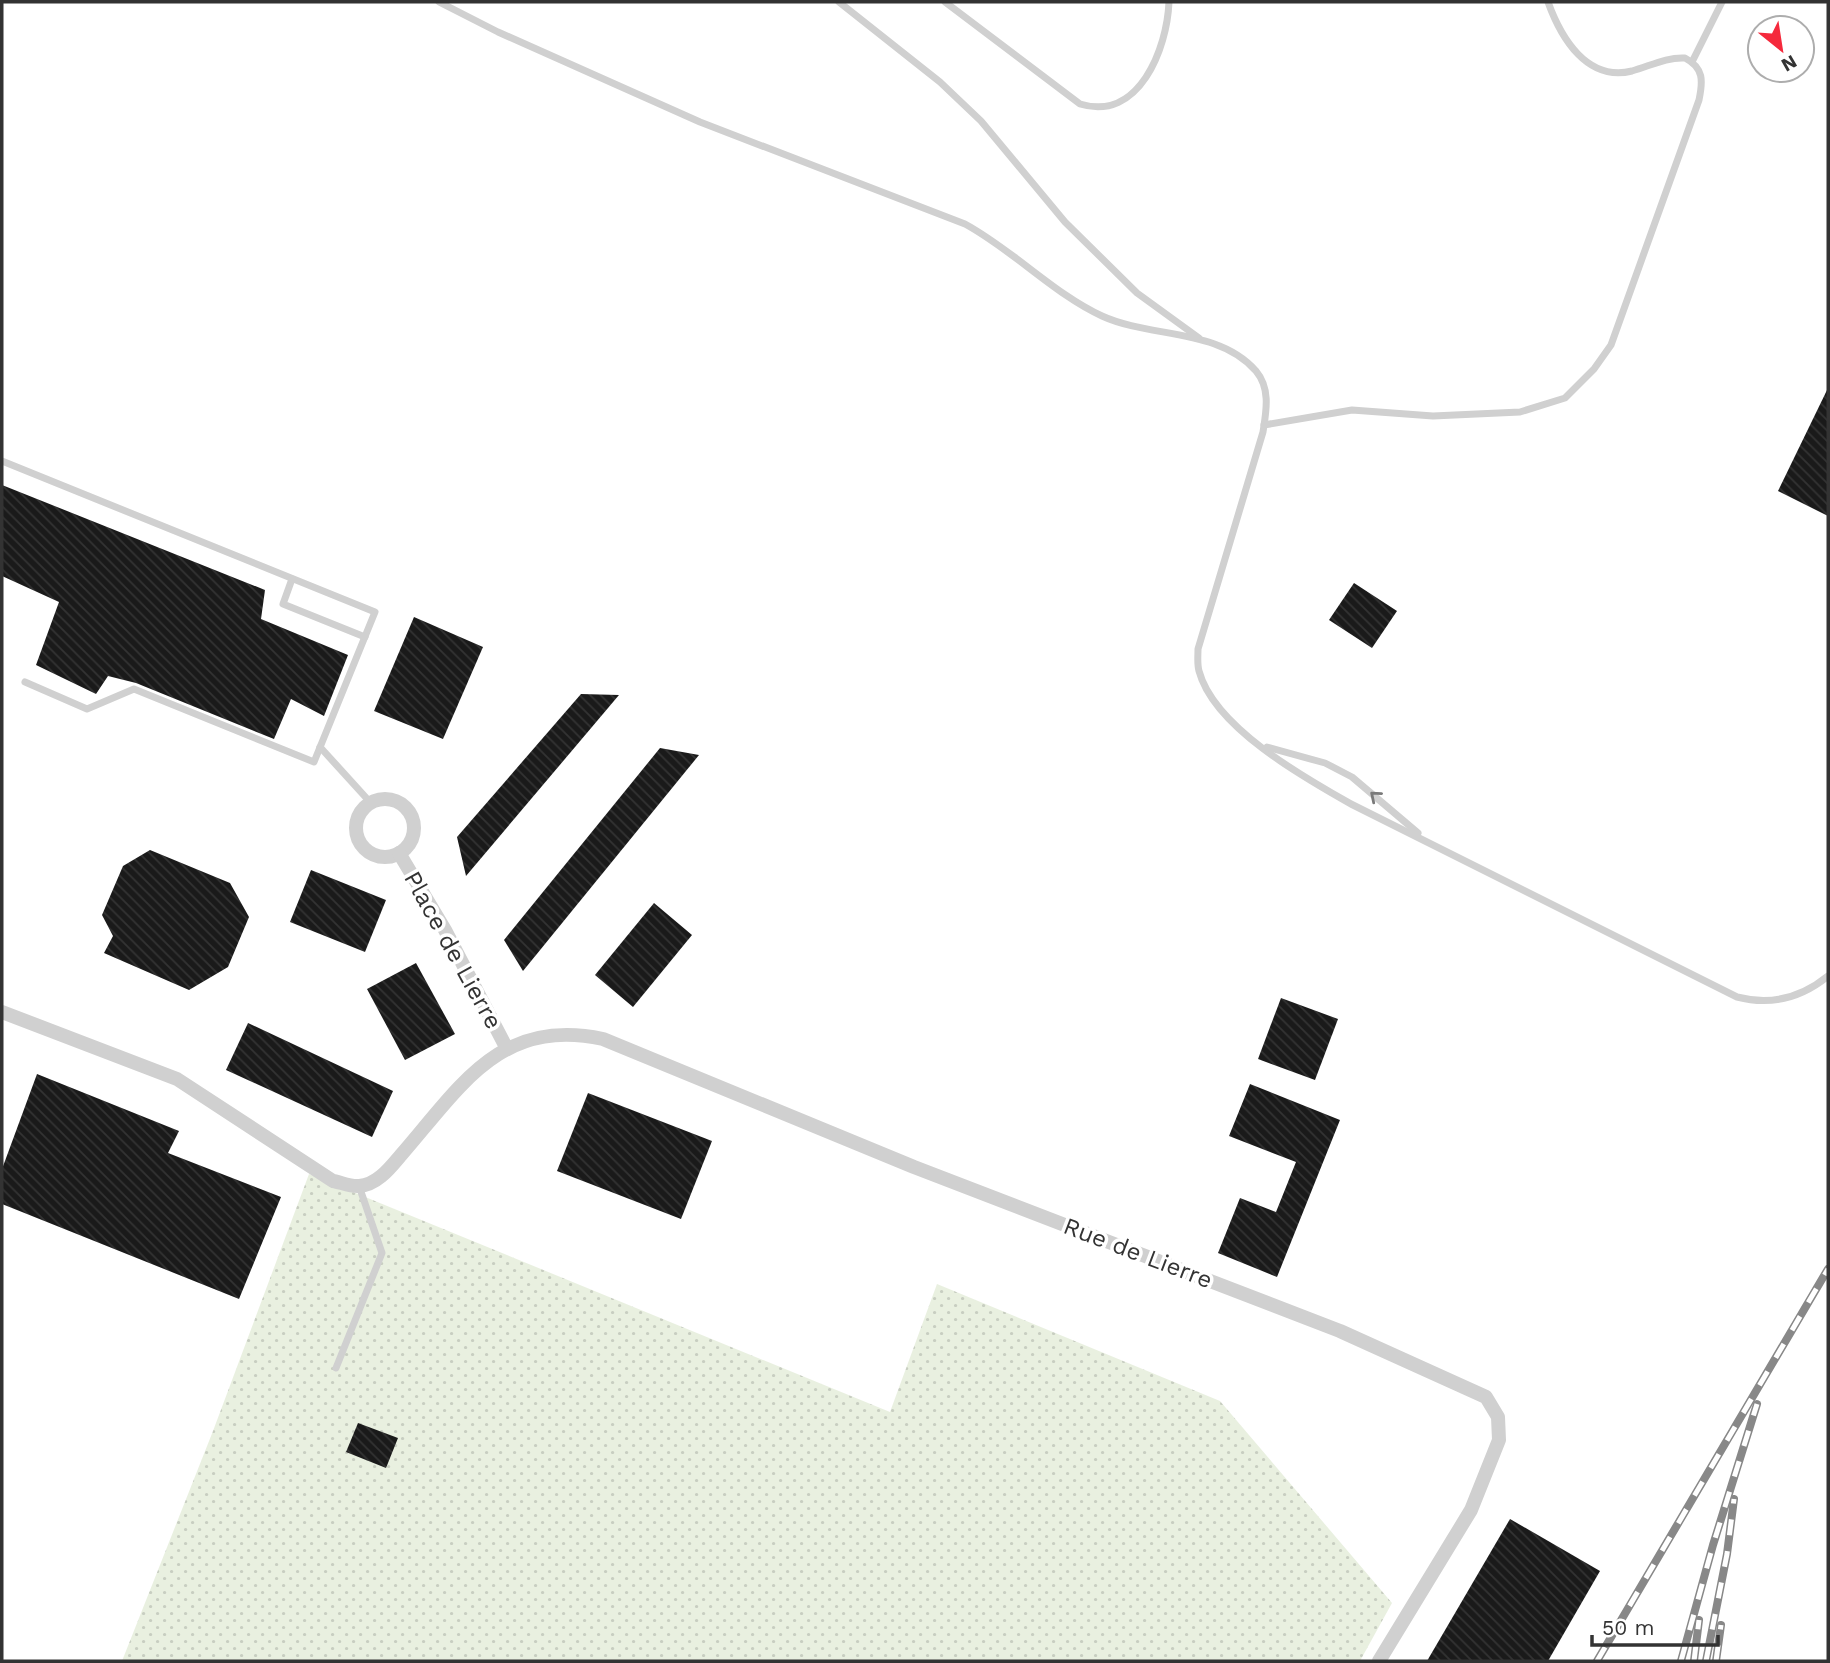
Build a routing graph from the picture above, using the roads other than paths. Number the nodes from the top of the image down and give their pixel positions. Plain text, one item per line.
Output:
1 (439, 2) edge
2 (839, 2) edge
3 (945, 2) edge
4 (1169, 2) edge
5 (1548, 2) edge
6 (1722, 2) edge
7 (1692, 62) junction
8 (1203, 340) junction
9 (1264, 425) junction
10 (2, 461) edge
11 (292, 579) junction
12 (365, 636) junction
13 (25, 682) dead end
14 (1263, 746) junction
15 (320, 747) junction
16 (370, 802) junction
17 (1427, 840) junction
18 (399, 853) junction
19 (1828, 976) edge
20 (2, 1012) edge
21 (506, 1047) junction
22 (359, 1186) junction
23 (336, 1368) dead end
24 (1379, 1661) edge

1 - 8 lane
2 - 8 lane
3 - 4 lane
5 - 7 lane
6 - 7 lane
7 - 9 lane
8 - 9 lane
9 - 14 lane
10 - 11 lane
11 - 12 lane
11 - 12 lane
12 - 15 lane
13 - 15 lane
14 - 17 lane
17 -> 14 lane
15 - 16 lane
16 - 18 street, Place de Lierre
16 - 18 street, Place de Lierre
17 - 19 lane
18 - 21 street, Place de Lierre
20 - 22 street
21 - 22 street
21 - 24 street, Rue de Lierre
22 - 23 lane

